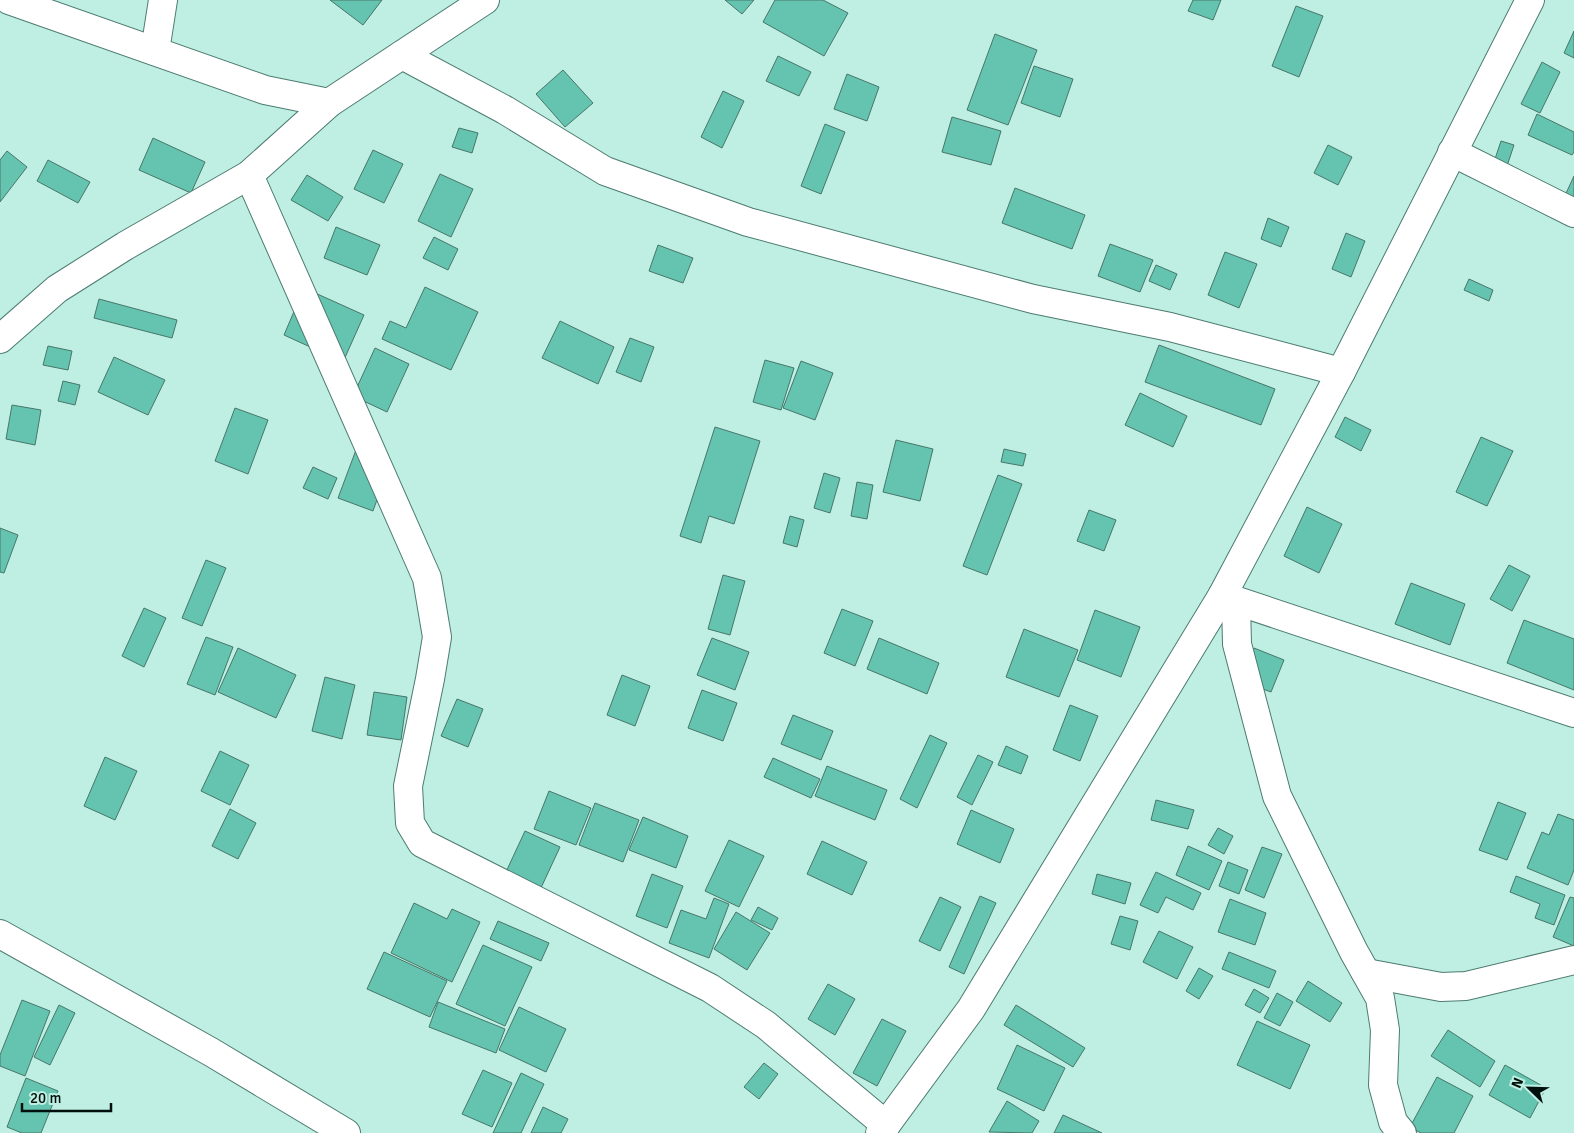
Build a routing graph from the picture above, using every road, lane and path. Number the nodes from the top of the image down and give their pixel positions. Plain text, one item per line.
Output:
1 (9, 0) edge
2 (163, 0) edge
3 (485, 0) edge
4 (1530, 0) edge
5 (155, 51) junction
6 (402, 55) junction
7 (329, 103) junction
8 (1452, 152) junction
9 (250, 175) junction
10 (1574, 213) edge
11 (0, 339) edge
12 (1341, 372) junction
13 (1229, 599) junction
14 (1574, 713) edge
15 (0, 934) edge
16 (1574, 960) edge
17 (1366, 973) junction
18 (883, 1129) edge
19 (346, 1133) edge
20 (1402, 1133) edge

1 - 5 street
2 - 5 street
3 - 6 street
4 - 8 street
5 - 7 street
6 - 7 street
6 - 12 street
7 - 9 street
8 - 10 street
8 - 12 street
9 - 11 street
9 - 18 street
12 - 13 street
13 - 14 street
13 - 17 street
13 - 18 street
15 - 19 street
16 - 17 street
17 - 20 street

